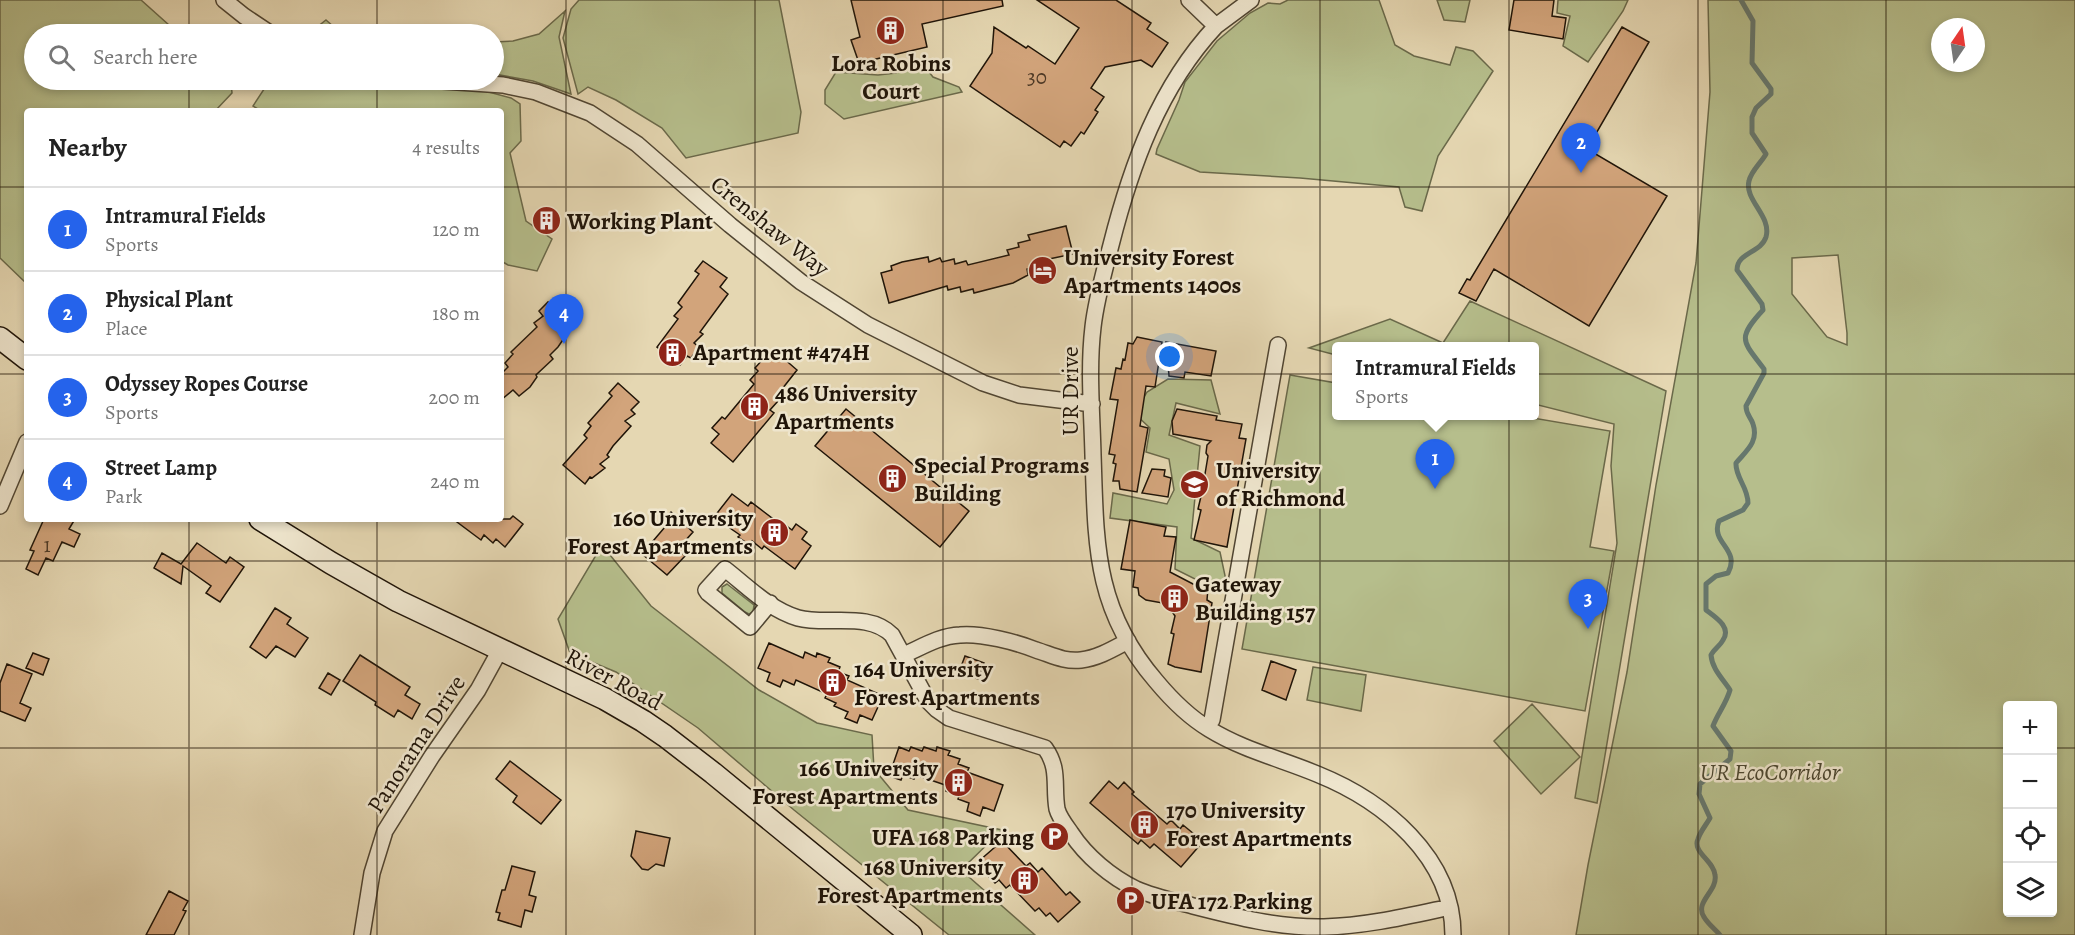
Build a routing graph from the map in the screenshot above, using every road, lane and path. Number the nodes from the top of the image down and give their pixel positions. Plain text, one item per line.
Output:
1 (224, 0) edge
2 (1189, 0) edge
3 (1251, 0) edge
4 (256, 24) edge
5 (1216, 26) junction
6 (504, 85) edge
7 (0, 338) edge
8 (1278, 345) dead end
9 (24, 357) edge
10 (1092, 404) junction
11 (24, 449) edge
12 (0, 506) edge
13 (266, 522) edge
14 (770, 603) dead end
15 (1128, 641) junction
16 (500, 650) junction
17 (904, 655) junction
18 (1212, 720) dead end
19 (1450, 907) junction
20 (362, 935) edge
21 (911, 935) edge
22 (1454, 935) edge

1 - 4 street
2 - 5 street
3 - 5 street, UR Drive
5 - 10 street, UR Drive
6 - 10 street, Crenshaw Way
7 - 9 main road
8 - 18 street
10 - 15 street, UR Drive
11 - 12 street
13 - 16 main road, River Road
14 - 17 street
15 - 17 street
15 - 19 street, UR Drive
16 - 20 street, Panorama Drive
16 - 21 main road, River Road
17 - 19 street
19 - 22 street, UR Drive

